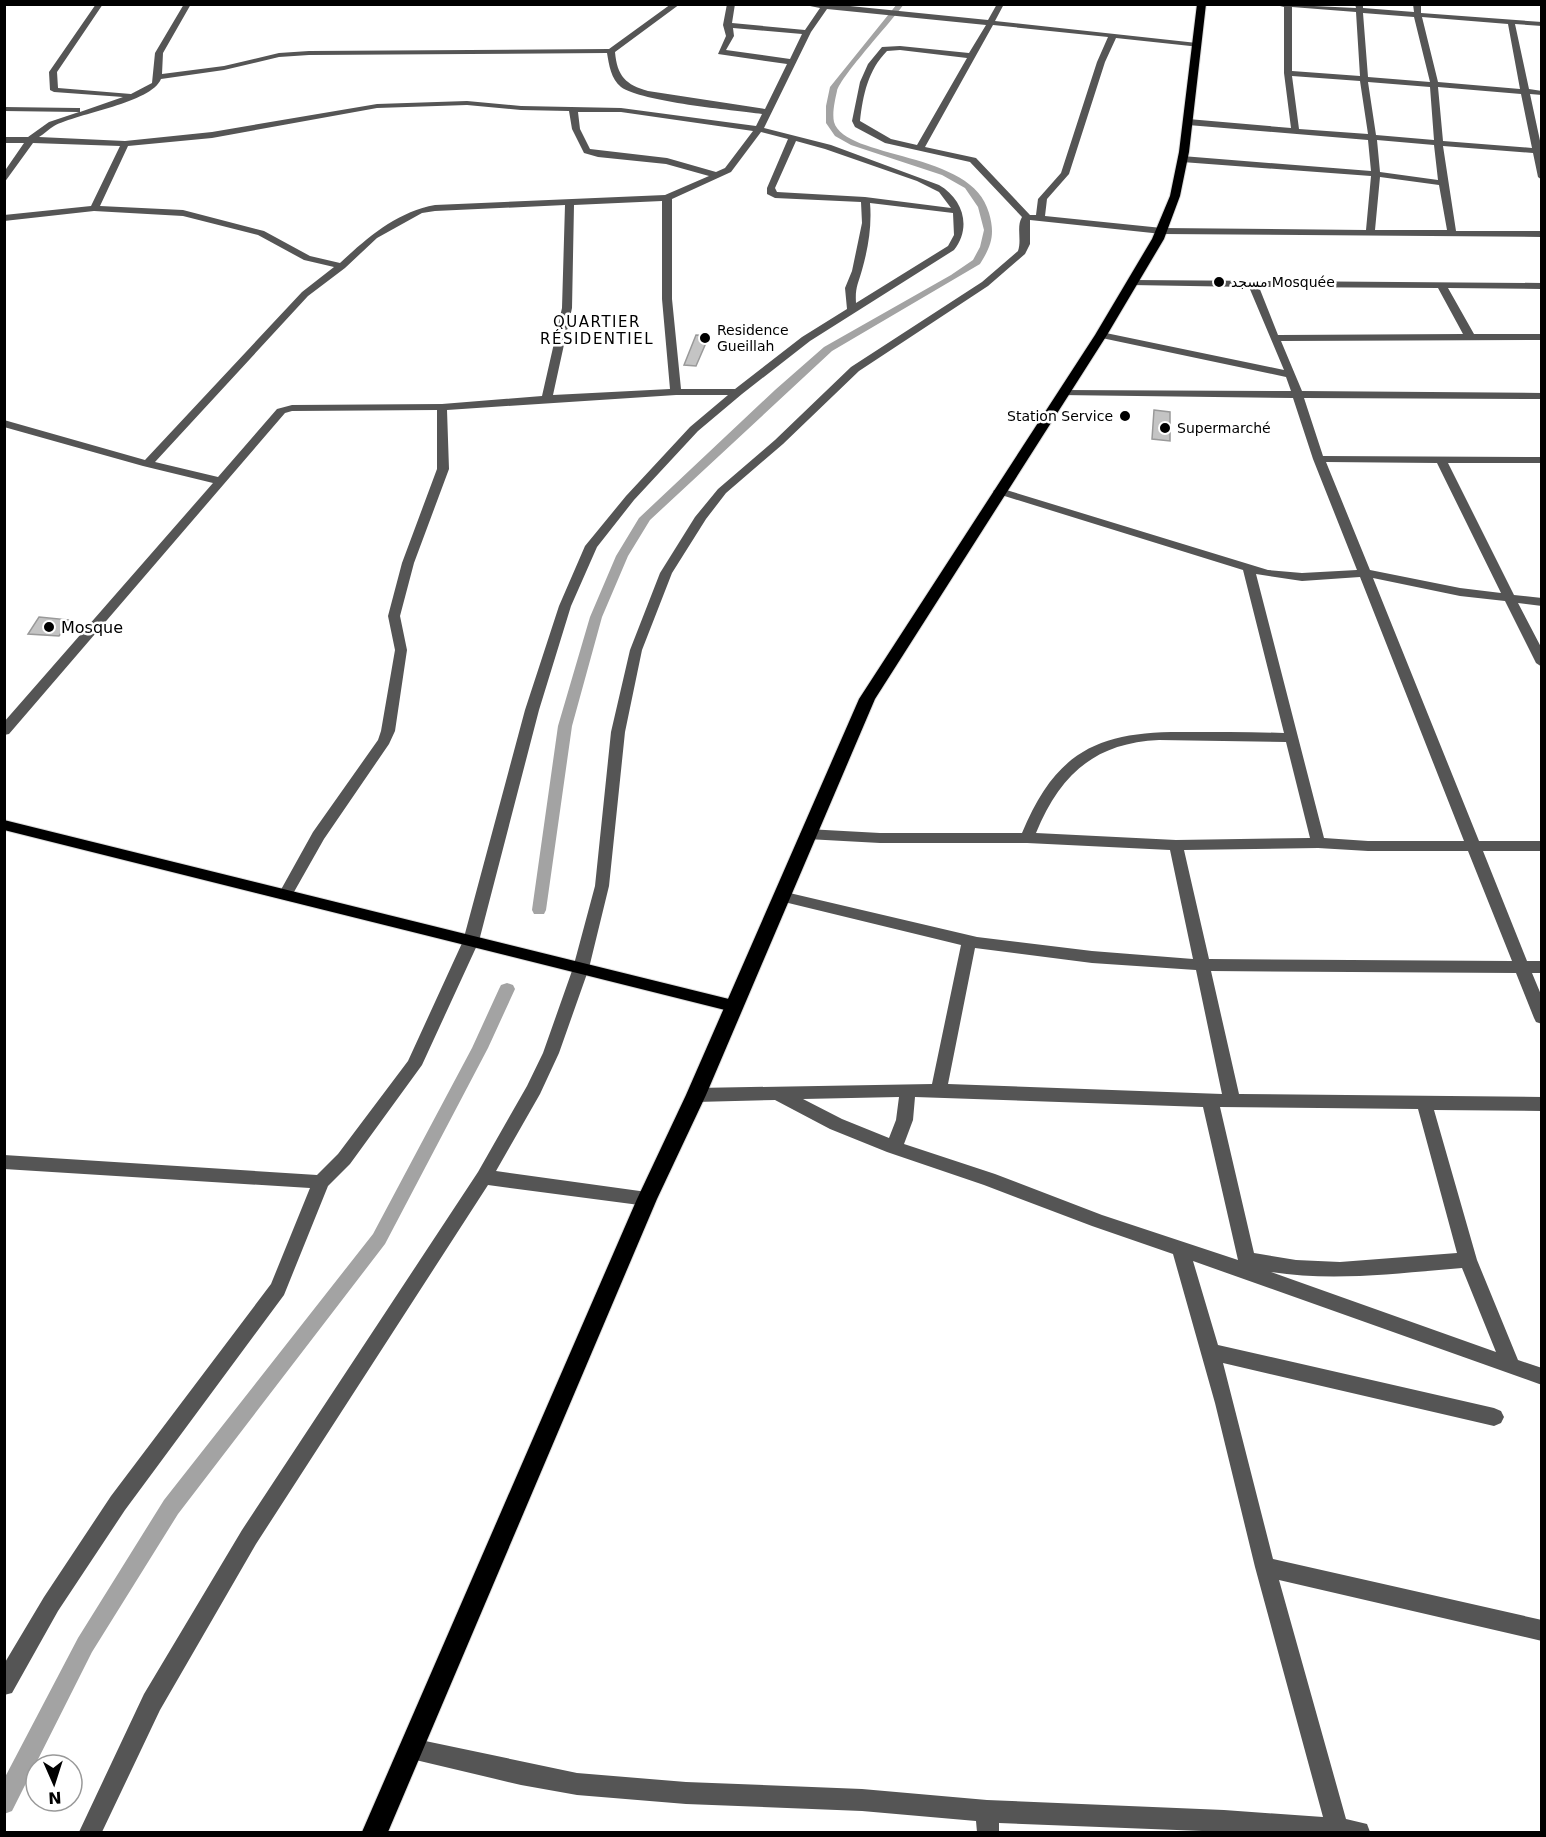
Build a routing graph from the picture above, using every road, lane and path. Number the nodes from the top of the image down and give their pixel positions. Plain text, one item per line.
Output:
1 (100, 4) edge
2 (188, 4) edge
3 (677, 4) edge
4 (731, 4) edge
5 (803, 4) edge
6 (1001, 4) edge
7 (1202, 4) edge
8 (1275, 4) edge
9 (1417, 4) edge
10 (1288, 5) edge
11 (826, 6) edge
12 (881, 8) edge
13 (1359, 8) edge
14 (1418, 16) junction
15 (990, 22) junction
16 (1511, 22) junction
17 (1542, 24) edge
18 (727, 25) junction
19 (807, 32) junction
20 (1113, 34) junction
21 (1197, 45) junction
22 (610, 51) junction
23 (972, 56) junction
24 (793, 62) junction
25 (1288, 73) junction
26 (158, 77) junction
27 (1365, 79) junction
28 (1434, 83) junction
29 (1524, 92) junction
30 (1542, 93) edge
31 (134, 96) junction
32 (573, 108) junction
33 (4, 109) edge
34 (92, 110) junction
35 (767, 112) junction
36 (1188, 122) junction
37 (759, 129) junction
38 (1295, 130) junction
39 (1373, 136) junction
40 (793, 138) junction
41 (4, 140) edge
42 (30, 140) junction
43 (1439, 142) junction
44 (125, 144) junction
45 (1538, 145) edge
46 (920, 147) junction
47 (1182, 159) junction
48 (1376, 174) junction
49 (716, 175) junction
50 (6, 176) edge
51 (1542, 177) edge
52 (1443, 183) junction
53 (667, 198) junction
54 (865, 200) junction
55 (570, 203) junction
56 (94, 208) junction
57 (956, 211) junction
58 (1027, 217) junction
59 (1040, 217) junction
60 (4, 218) edge
61 (1162, 231) junction
62 (1370, 234) junction
63 (1452, 234) junction
64 (1542, 234) edge
65 (342, 266) junction
66 (1134, 283) junction
67 (1252, 284) junction
68 (1441, 285) junction
69 (1542, 286) edge
70 (852, 311) junction
71 (1101, 335) junction
72 (1470, 337) junction
73 (1274, 338) junction
74 (1542, 338) edge
75 (1291, 375) junction
76 (676, 392) junction
77 (738, 392) junction
78 (1065, 393) junction
79 (1297, 394) junction
80 (1542, 396) edge
81 (547, 399) junction
82 (442, 407) junction
83 (4, 423) edge
84 (1318, 459) junction
85 (1441, 460) junction
86 (1542, 460) edge
87 (147, 464) junction
88 (221, 481) junction
89 (999, 491) junction
90 (1249, 568) junction
91 (1364, 573) junction
92 (1510, 599) junction
93 (1542, 602) edge
94 (1542, 663) edge
95 (4, 731) edge
96 (1290, 738) junction
97 (4, 825) edge
98 (807, 834) junction
99 (1027, 838) junction
100 (1318, 843) junction
101 (1176, 845) junction
102 (1473, 846) junction
103 (1542, 846) edge
104 (285, 895) junction
105 (781, 896) junction
106 (969, 940) junction
107 (471, 941) junction
108 (1201, 965) junction
109 (1519, 966) junction
110 (1542, 967) edge
111 (581, 968) junction
112 (733, 1006) junction
113 (1542, 1018) edge
114 (939, 1090) junction
115 (907, 1091) junction
116 (777, 1093) junction
117 (696, 1095) junction
118 (1209, 1100) junction
119 (1232, 1101) junction
120 (1424, 1102) junction
121 (1542, 1104) edge
122 (893, 1147) junction
123 (4, 1162) edge
124 (484, 1177) junction
125 (321, 1182) junction
126 (647, 1199) junction
127 (1181, 1250) junction
128 (1468, 1260) junction
129 (1248, 1266) junction
130 (1210, 1352) junction
131 (1511, 1366) junction
132 (1542, 1377) edge
133 (1494, 1416) dead end
134 (1265, 1567) junction
135 (1542, 1631) edge
136 (4, 1685) edge
137 (411, 1749) junction
138 (988, 1822) edge
139 (1225, 1827) edge
140 (1348, 1831) edge
141 (90, 1833) edge
142 (375, 1833) edge

1 - 31 street
2 - 26 street
3 - 22 street
4 - 18 street
5 - 11 street
6 - 15 street
7 - 21 highway
8 - 10 street
9 - 14 street
10 - 13 street
10 - 25 street
11 - 12 street
11 - 19 street
12 - 15 street
13 - 14 street
13 - 27 street
14 - 16 street
14 - 28 street
15 - 20 street
15 - 23 street
16 - 17 street
16 - 29 street
18 - 19 street
18 - 24 street
19 - 24 street
20 - 21 street
20 - 59 street
21 - 36 highway
22 - 26 street
22 - 35 street
23 - 46 street
23 - 46 street
24 - 35 street
25 - 27 street
25 - 38 street
26 - 31 street
27 - 28 street
27 - 39 street
28 - 29 street
28 - 43 street
29 - 30 street
29 - 45 street
31 - 34 street
32 - 37 street
32 - 44 street
32 - 49 street
33 - 34 street
34 - 42 street
35 - 37 street
36 - 38 street
36 - 47 highway
37 - 40 street
37 - 49 street
38 - 39 street
39 - 43 street
39 - 48 street
40 - 54 street
40 - 57 street
41 - 42 street
42 - 44 street
42 - 50 street
43 - 45 street
43 - 52 street
44 - 56 street
45 - 51 street
46 - 58 street
47 - 48 street
47 - 61 highway
48 - 52 street
48 - 62 street
49 - 53 street
52 - 63 street
53 - 55 street
53 - 76 street
54 - 57 street
54 - 70 street
55 - 65 street
55 - 81 street
56 - 60 street
56 - 65 street
57 - 70 street
58 - 59 street
58 - 111 street
59 - 61 street
61 - 62 street
61 - 66 highway
62 - 63 street
63 - 64 street
65 - 87 street
66 - 67 street
66 - 71 highway
67 - 68 street
67 - 73 street
68 - 69 street
68 - 72 street
70 - 77 street
71 - 75 street
71 - 78 highway
72 - 73 street
72 - 74 street
73 - 75 street
75 - 79 street
76 - 77 street
76 - 81 street
77 - 107 street
78 - 79 street
78 - 89 highway
79 - 80 street
79 - 84 street
81 - 82 street
82 - 88 street
82 - 104 street
83 - 87 street
84 - 85 street
84 - 91 street
85 - 86 street
85 - 92 street
87 - 88 street
88 - 95 street
89 - 90 street
89 - 98 highway
90 - 91 street
90 - 96 street
91 - 92 street
91 - 102 street
92 - 93 street
92 - 94 street
96 - 99 street
96 - 100 street
97 - 104 main road
98 - 99 street
98 - 105 highway
99 - 101 street
100 - 101 street
100 - 102 street
101 - 108 street
102 - 103 street
102 - 109 street
104 - 107 main road
105 - 106 street
105 - 112 highway
106 - 108 street
106 - 114 street
107 - 111 main road
107 - 125 street
108 - 109 street
108 - 119 street
109 - 110 street
109 - 113 street
111 - 112 main road
111 - 124 street
112 - 117 highway
114 - 115 street
114 - 118 street
115 - 116 street
115 - 122 street
116 - 117 street
116 - 122 street
117 - 126 highway
118 - 119 street
118 - 129 street
119 - 120 street
120 - 121 street
120 - 128 street
122 - 127 street
123 - 125 street
124 - 126 street
124 - 141 street
125 - 136 street
126 - 137 highway
127 - 129 street
127 - 130 street
128 - 129 street
128 - 131 street
129 - 131 street
130 - 133 street
130 - 134 street
131 - 132 street
134 - 135 street
134 - 140 street
137 - 138 street
137 - 142 highway
138 - 139 street
139 - 140 street

